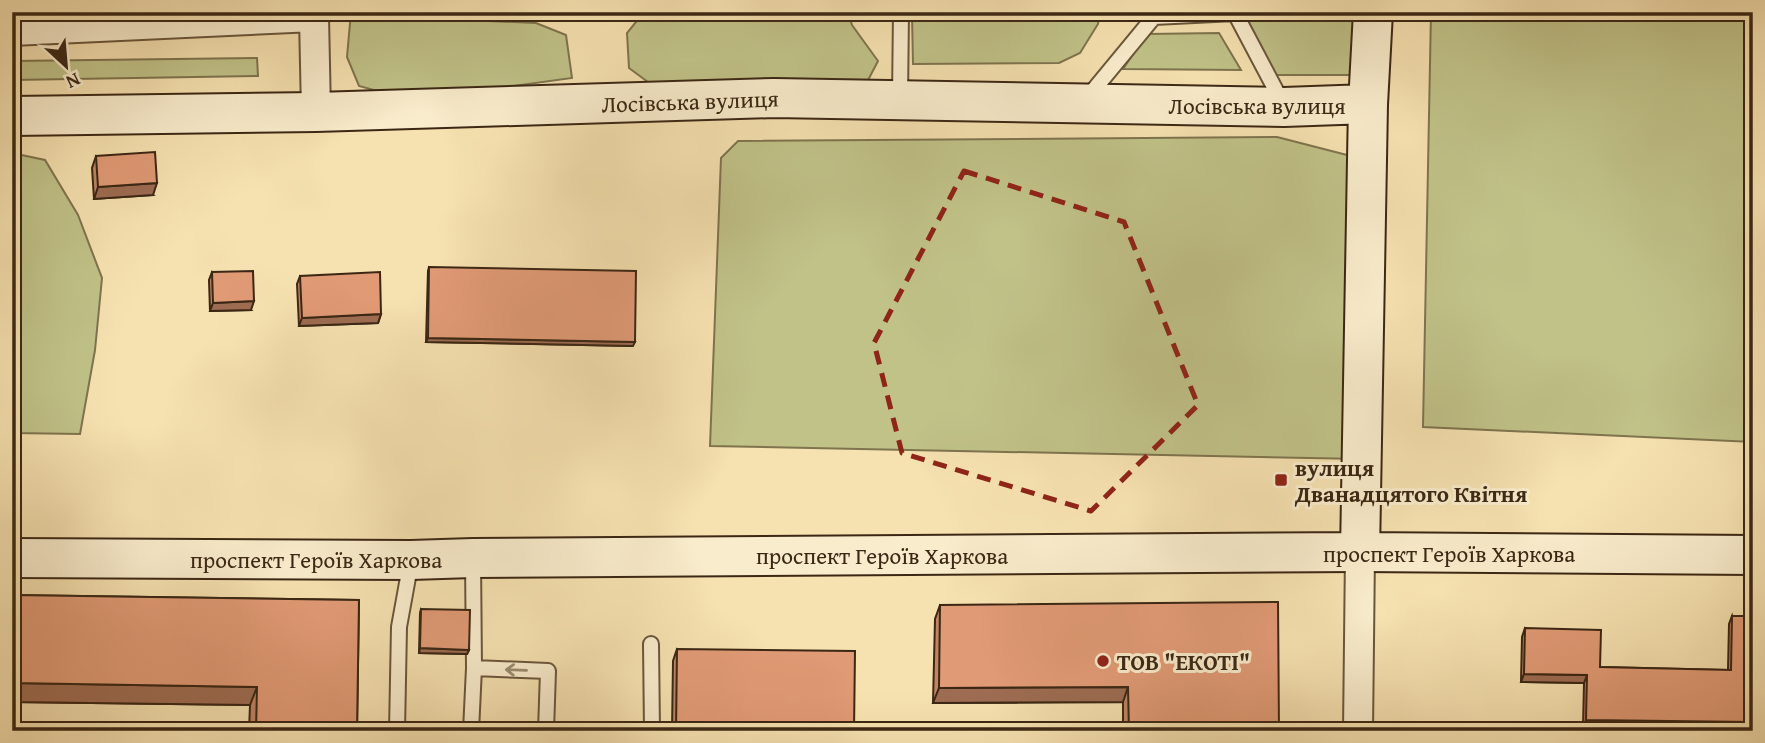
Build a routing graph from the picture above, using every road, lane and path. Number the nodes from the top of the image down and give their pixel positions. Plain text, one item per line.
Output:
1 (901, 12) edge
2 (1373, 12) edge
3 (1152, 14) edge
4 (314, 15) edge
5 (12, 31) edge
6 (900, 100) junction
7 (1083, 104) junction
8 (1368, 104) junction
9 (1284, 107) junction
10 (316, 112) junction
11 (12, 116) edge
12 (1360, 552) junction
13 (1753, 555) edge
14 (12, 558) edge
15 (473, 558) junction
16 (411, 560) junction
17 (651, 644) dead end
18 (474, 668) junction
19 (397, 731) edge
20 (471, 731) edge
21 (545, 731) edge
22 (652, 731) edge
23 (1358, 731) edge

1 - 6 lane
2 - 8 street
3 - 7 lane
3 - 9 lane
4 - 5 street
4 - 10 street
6 - 7 street, Лосівська вулиця
6 - 10 street, Лосівська вулиця
7 - 9 street, Лосівська вулиця
8 - 9 street, Лосівська вулиця
8 - 12 street
10 - 11 street, Лосівська вулиця
12 - 13 street, проспект Героїв Харкова
12 - 15 street, проспект Героїв Харкова
12 - 23 street
14 - 16 street, проспект Героїв Харкова
15 - 16 street, проспект Героїв Харкова
15 - 18 lane
16 - 19 lane
17 - 22 lane
18 - 20 lane
21 -> 18 lane

